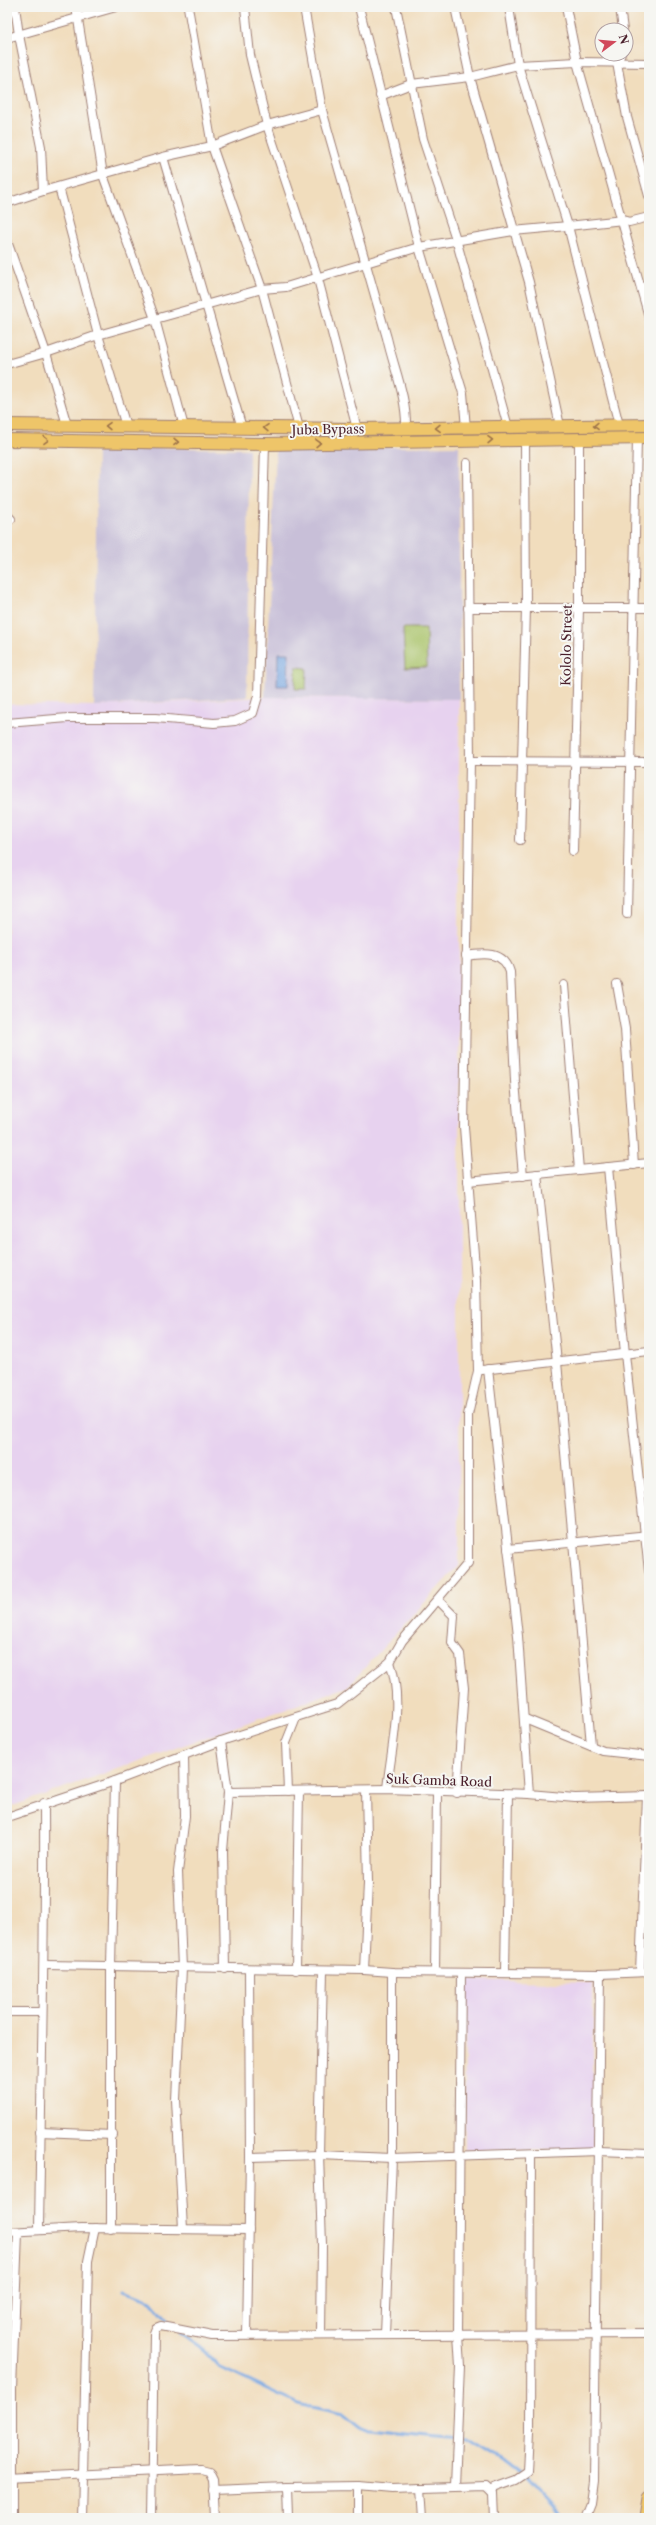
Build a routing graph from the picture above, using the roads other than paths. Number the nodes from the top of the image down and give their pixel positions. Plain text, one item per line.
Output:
1 (15, 7) edge
2 (76, 7) edge
3 (116, 7) edge
4 (188, 7) edge
5 (245, 7) edge
6 (304, 7) edge
7 (359, 7) edge
8 (396, 7) edge
9 (455, 7) edge
10 (509, 7) edge
11 (566, 7) edge
12 (620, 7) edge
13 (78, 17) junction
14 (622, 22) edge
15 (19, 35) junction
16 (7, 38) edge
17 (577, 62) junction
18 (617, 63) junction
19 (649, 63) edge
20 (518, 65) junction
21 (470, 77) junction
22 (411, 84) junction
23 (380, 96) junction
24 (322, 110) junction
25 (267, 125) junction
26 (212, 146) junction
27 (163, 157) junction
28 (103, 175) junction
29 (59, 187) junction
30 (43, 191) junction
31 (649, 196) edge
32 (7, 203) edge
33 (649, 218) edge
34 (623, 220) junction
35 (568, 226) junction
36 (513, 231) junction
37 (456, 240) junction
38 (7, 241) edge
39 (419, 247) junction
40 (365, 263) junction
41 (317, 276) junction
42 (262, 289) junction
43 (207, 304) junction
44 (649, 317) edge
45 (155, 319) junction
46 (98, 335) junction
47 (46, 353) junction
48 (7, 364) edge
49 (7, 425) edge
50 (67, 425) junction
51 (619, 425) junction
52 (649, 425) edge
53 (126, 426) junction
54 (560, 426) junction
55 (184, 427) junction
56 (508, 427) junction
57 (242, 428) junction
58 (299, 428) junction
59 (466, 428) junction
60 (358, 429) junction
61 (406, 429) junction
62 (643, 438) edge
63 (578, 439) junction
64 (7, 440) edge
65 (525, 440) junction
66 (265, 444) junction
67 (467, 463) dead end
68 (468, 608) junction
69 (526, 608) junction
70 (579, 608) junction
71 (632, 608) junction
72 (649, 608) edge
73 (7, 723) edge
74 (470, 761) junction
75 (523, 761) junction
76 (576, 761) junction
77 (629, 762) junction
78 (649, 762) edge
79 (520, 840) dead end
80 (573, 851) dead end
81 (627, 914) dead end
82 (466, 956) junction
83 (617, 984) dead end
84 (564, 985) dead end
85 (649, 1163) edge
86 (634, 1165) junction
87 (608, 1168) junction
88 (579, 1170) junction
89 (537, 1174) junction
90 (523, 1176) junction
91 (468, 1181) junction
92 (649, 1351) edge
93 (625, 1354) junction
94 (557, 1362) junction
95 (488, 1370) junction
96 (478, 1371) junction
97 (647, 1536) edge
98 (574, 1543) junction
99 (508, 1549) junction
100 (649, 1571) edge
101 (438, 1600) junction
102 (390, 1662) junction
103 (296, 1718) junction
104 (525, 1719) junction
105 (221, 1741) junction
106 (591, 1745) junction
107 (184, 1755) junction
108 (649, 1756) edge
109 (115, 1781) junction
110 (387, 1789) junction
111 (366, 1790) junction
112 (288, 1791) junction
113 (299, 1791) junction
114 (228, 1792) junction
115 (437, 1792) junction
116 (457, 1794) junction
117 (508, 1794) junction
118 (529, 1794) junction
119 (648, 1796) edge
120 (44, 1803) junction
121 (7, 1817) edge
122 (45, 1965) junction
123 (111, 1966) junction
124 (182, 1968) junction
125 (225, 1969) junction
126 (249, 1969) junction
127 (296, 1970) junction
128 (364, 1970) junction
129 (322, 1971) junction
130 (392, 1972) junction
131 (435, 1972) junction
132 (505, 1972) junction
133 (640, 1972) junction
134 (649, 1972) edge
135 (461, 1973) junction
136 (600, 1974) junction
137 (7, 2012) edge
138 (41, 2012) junction
139 (40, 2132) junction
140 (113, 2134) junction
141 (599, 2151) junction
142 (649, 2153) edge
143 (531, 2154) junction
144 (319, 2155) junction
145 (250, 2156) junction
146 (461, 2156) junction
147 (392, 2158) junction
148 (95, 2228) junction
149 (39, 2229) junction
150 (111, 2229) junction
151 (183, 2229) junction
152 (249, 2230) junction
153 (7, 2232) edge
154 (18, 2232) junction
155 (321, 2334) junction
156 (458, 2334) junction
157 (531, 2334) junction
158 (595, 2334) junction
159 (649, 2334) edge
160 (246, 2335) junction
161 (385, 2335) junction
162 (151, 2470) junction
163 (82, 2475) junction
164 (10, 2478) edge
165 (358, 2486) junction
166 (455, 2486) junction
167 (287, 2487) junction
168 (421, 2488) junction
169 (491, 2489) junction
170 (213, 2490) junction
171 (649, 2498) edge
172 (12, 2518) edge
173 (82, 2518) edge
174 (151, 2518) edge
175 (214, 2518) edge
176 (288, 2518) edge
177 (358, 2518) edge
178 (423, 2518) edge
179 (494, 2518) edge
180 (585, 2518) edge
181 (646, 2518) edge

1 - 15 street
2 - 13 street
3 - 13 street
4 - 26 street
5 - 25 street
6 - 24 street
7 - 23 street
8 - 22 street
9 - 21 street
10 - 20 street
11 - 17 street
12 - 14 street
13 - 15 street
13 - 28 street
15 - 16 street
15 - 30 street
17 - 18 street
17 - 20 street
17 - 34 street
18 - 19 street
18 - 31 street
20 - 21 street
20 - 35 street
21 - 22 street
21 - 36 street
22 - 23 street
22 - 37 street
23 - 39 street
24 - 25 street
24 - 40 street
25 - 26 street
25 - 41 street
26 - 27 street
26 - 42 street
27 - 28 street
27 - 43 street
28 - 29 street
28 - 45 street
29 - 30 street
29 - 46 street
30 - 32 street
33 - 34 street
34 - 35 street
34 - 44 street
35 - 36 street
35 - 51 street
36 - 37 street
36 - 54 street
37 - 39 street
37 - 56 street
38 - 47 street
39 - 40 street
39 - 59 street
40 - 41 street
40 - 61 street
41 - 42 street
41 - 60 street
42 - 43 street
42 - 58 street
43 - 45 street
43 - 57 street
45 - 46 street
45 - 55 street
46 - 47 street
46 - 53 street
47 - 48 street
47 - 50 street
49 - 50 main road, Juba Bypass
53 -> 50 main road, Juba Bypass
51 - 52 main road, Juba Bypass
51 -> 54 main road, Juba Bypass
53 - 55 main road, Juba Bypass
54 - 56 main road, Juba Bypass
55 - 57 main road, Juba Bypass
56 - 59 main road, Juba Bypass
58 -> 57 main road, Juba Bypass
58 - 60 main road, Juba Bypass
59 -> 61 main road, Juba Bypass
60 - 61 main road, Juba Bypass
62 - 63 main road, Juba Bypass
62 - 71 street
63 - 65 main road, Juba Bypass
63 - 70 street, Kololo Street
64 -> 66 main road, Juba Bypass
66 -> 65 main road, Juba Bypass
65 - 69 street
66 - 73 street
67 - 68 street
68 - 69 street
68 - 74 street
69 - 70 street
69 - 75 street
70 - 71 street
70 - 76 street, Kololo Street
71 - 72 street
71 - 77 street
74 - 75 street
74 - 82 street
75 - 76 street
75 - 79 street
76 - 77 street
76 - 80 street, Kololo Street
77 - 78 street
77 - 81 street
82 - 90 street
82 - 91 street
83 - 86 street
84 - 88 street
85 - 86 street
86 - 87 street
87 - 88 street
87 - 93 street
88 - 89 street
89 - 90 street
89 - 94 street
90 - 91 street
91 - 96 street
92 - 93 street
93 - 94 street
93 - 97 street
94 - 95 street
94 - 98 street
95 - 96 street
95 - 99 street
96 - 101 street
97 - 98 street
97 - 100 street
98 - 99 street
98 - 106 street
99 - 104 street
101 - 102 street
101 - 116 street
102 - 103 street
102 - 110 street
103 - 105 street
103 - 112 street
104 - 106 street
104 - 118 street
105 - 107 street
105 - 114 street
106 - 108 street
107 - 109 street
107 - 124 street
109 - 120 street
109 - 123 street
110 - 111 street, Suk Gamba Road
110 - 115 street, Suk Gamba Road
111 - 113 street, Suk Gamba Road
111 - 128 street
112 - 113 street, Suk Gamba Road
112 - 114 street, Suk Gamba Road
113 - 127 street
114 - 125 street
115 - 116 street, Suk Gamba Road
115 - 131 street
116 - 117 street, Suk Gamba Road
117 - 118 street, Suk Gamba Road
117 - 132 street
118 - 119 street, Suk Gamba Road
119 - 133 street
120 - 121 street
120 - 122 street
122 - 123 street
122 - 138 street
123 - 124 street
123 - 140 street
124 - 125 street
124 - 151 street
125 - 126 street
126 - 127 street
126 - 145 street
127 - 129 street
128 - 129 street
128 - 130 street
129 - 144 street
130 - 131 street
130 - 147 street
131 - 135 street
132 - 135 street
132 - 136 street
133 - 134 street
133 - 136 street
135 - 146 street
136 - 141 street
137 - 138 street
138 - 139 street
139 - 140 street
139 - 149 street
140 - 150 street
141 - 142 street
141 - 143 street
141 - 158 street
143 - 146 street
143 - 157 street
144 - 145 street
144 - 147 street
144 - 155 street
145 - 152 street
146 - 147 street
146 - 156 street
147 - 161 street
148 - 149 street
148 - 150 street
148 - 163 street
149 - 154 street
150 - 151 street
151 - 152 street
152 - 160 street
153 - 154 street
154 - 164 street
155 - 160 street
155 - 161 street
156 - 157 street
156 - 161 street
156 - 166 street
157 - 158 street
157 - 169 street
158 - 159 street
158 - 180 street
160 - 162 street
162 - 163 street
162 - 170 street
162 - 174 street
163 - 164 street
163 - 173 street
164 - 172 street
165 - 167 street
165 - 168 street
165 - 177 street
166 - 168 street
166 - 169 street
167 - 170 street
167 - 176 street
168 - 178 street
169 - 179 street
170 - 175 street
171 - 181 highway

